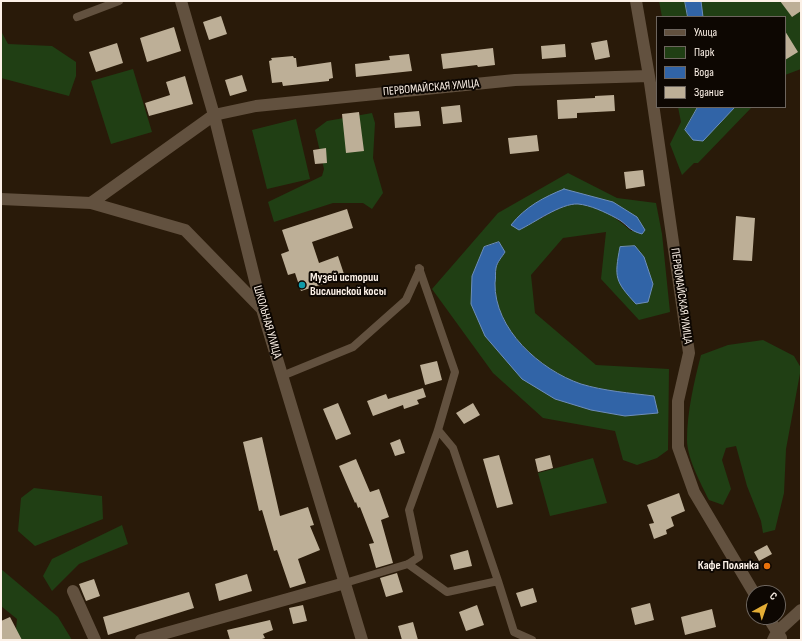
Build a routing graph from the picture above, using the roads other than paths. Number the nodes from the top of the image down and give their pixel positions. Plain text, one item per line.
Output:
1 (119, 1) edge
2 (181, 1) edge
3 (636, 1) edge
4 (78, 17) dead end
5 (649, 76) junction
6 (214, 115) junction
7 (1, 199) edge
8 (91, 203) junction
9 (262, 309) junction
10 (282, 376) junction
11 (438, 430) junction
12 (408, 564) junction
13 (498, 582) junction
14 (345, 583) junction
15 (749, 585) edge
16 (73, 591) dead end
17 (801, 610) edge
18 (772, 625) edge
19 (777, 637) edge
20 (94, 640) edge
21 (141, 640) edge
22 (362, 640) edge
23 (532, 640) edge

1 - 4 lane
2 - 6 street, ШКОЛЬНАЯ УЛИЦА
3 - 5 street, ПЕРВОМАЙСКАЯ УЛИЦА
5 - 6 street, ПЕРВОМАЙСКАЯ УЛИЦА
5 - 15 street, ПЕРВОМАЙСКАЯ УЛИЦА
6 - 8 street
6 - 9 street, ШКОЛЬНАЯ УЛИЦА
7 - 8 street
8 - 9 street
9 - 10 street, ШКОЛЬНАЯ УЛИЦА
10 - 11 lane
10 - 14 street, ШКОЛЬНАЯ УЛИЦА
11 - 12 lane
11 - 13 lane
12 - 13 lane
12 - 14 lane
13 - 23 lane
14 - 21 street
14 - 22 street, ШКОЛЬНАЯ УЛИЦА
16 - 20 street
17 - 19 street
18 - 19 street

